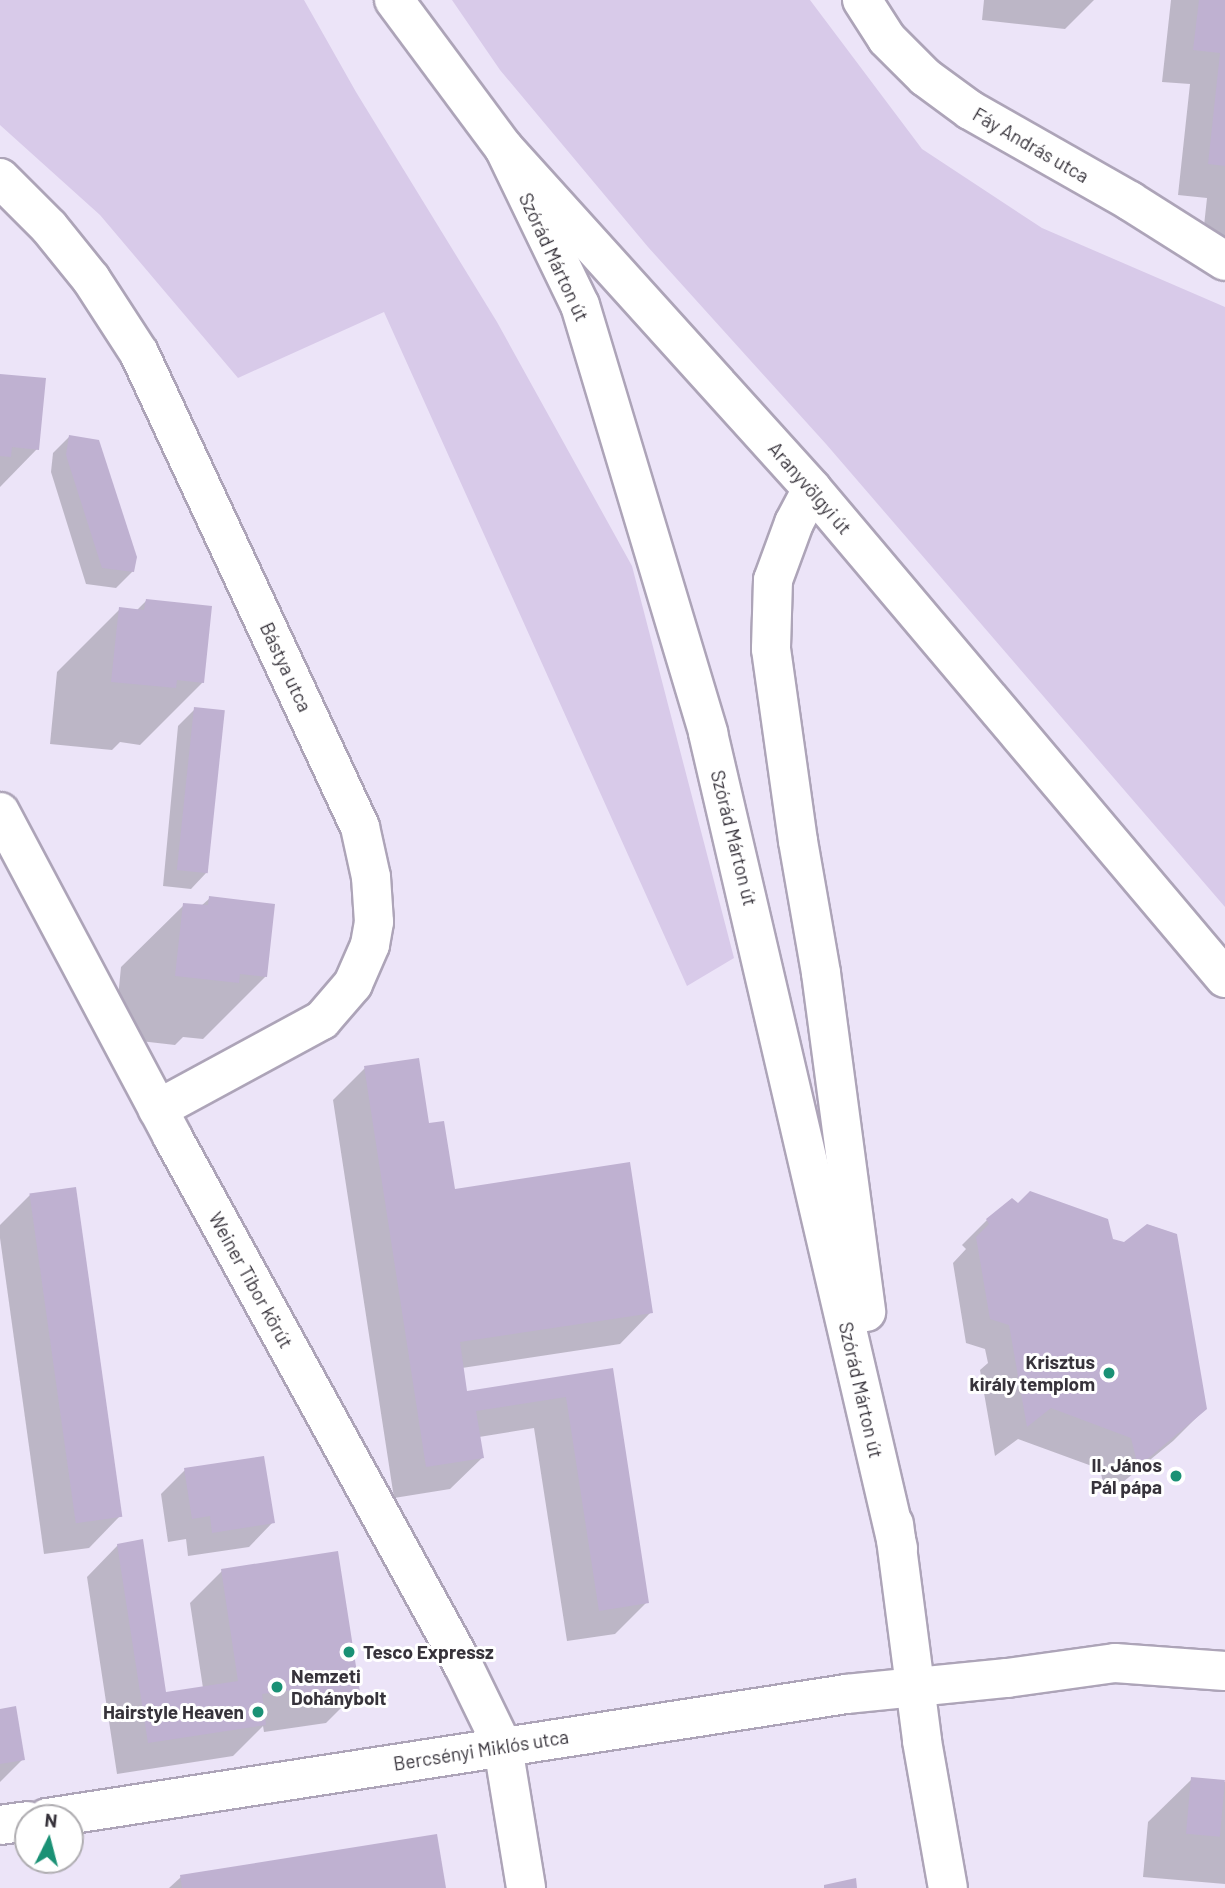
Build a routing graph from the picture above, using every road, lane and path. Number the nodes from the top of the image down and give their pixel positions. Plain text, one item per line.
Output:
1 (394, 0) edge
2 (862, 0) edge
3 (504, 148) junction
4 (0, 178) edge
5 (1225, 261) edge
6 (812, 489) junction
7 (0, 812) edge
8 (1225, 978) edge
9 (158, 1109) junction
10 (898, 1548) junction
11 (1225, 1671) edge
12 (914, 1687) junction
13 (503, 1747) junction
14 (84, 1812) edge
15 (526, 1888) edge
16 (948, 1888) edge

1 - 3 street, Aranyvölgyi út
2 - 5 street, Fáy András utca
3 - 6 street, Aranyvölgyi út
3 - 10 street, Szórád Márton út
4 - 9 street, Bástya utca
6 - 8 street, Aranyvölgyi út
6 - 10 street, Szórád Márton út
7 - 9 street, Weiner Tibor körút
9 - 13 street, Weiner Tibor körút
10 - 12 street, Szórád Márton út
11 - 12 street, Bercsényi Miklós utca
12 - 13 street, Bercsényi Miklós utca
12 - 16 street, Szórád Márton út
13 - 14 street, Bercsényi Miklós utca
13 - 15 street, Weiner Tibor körút

